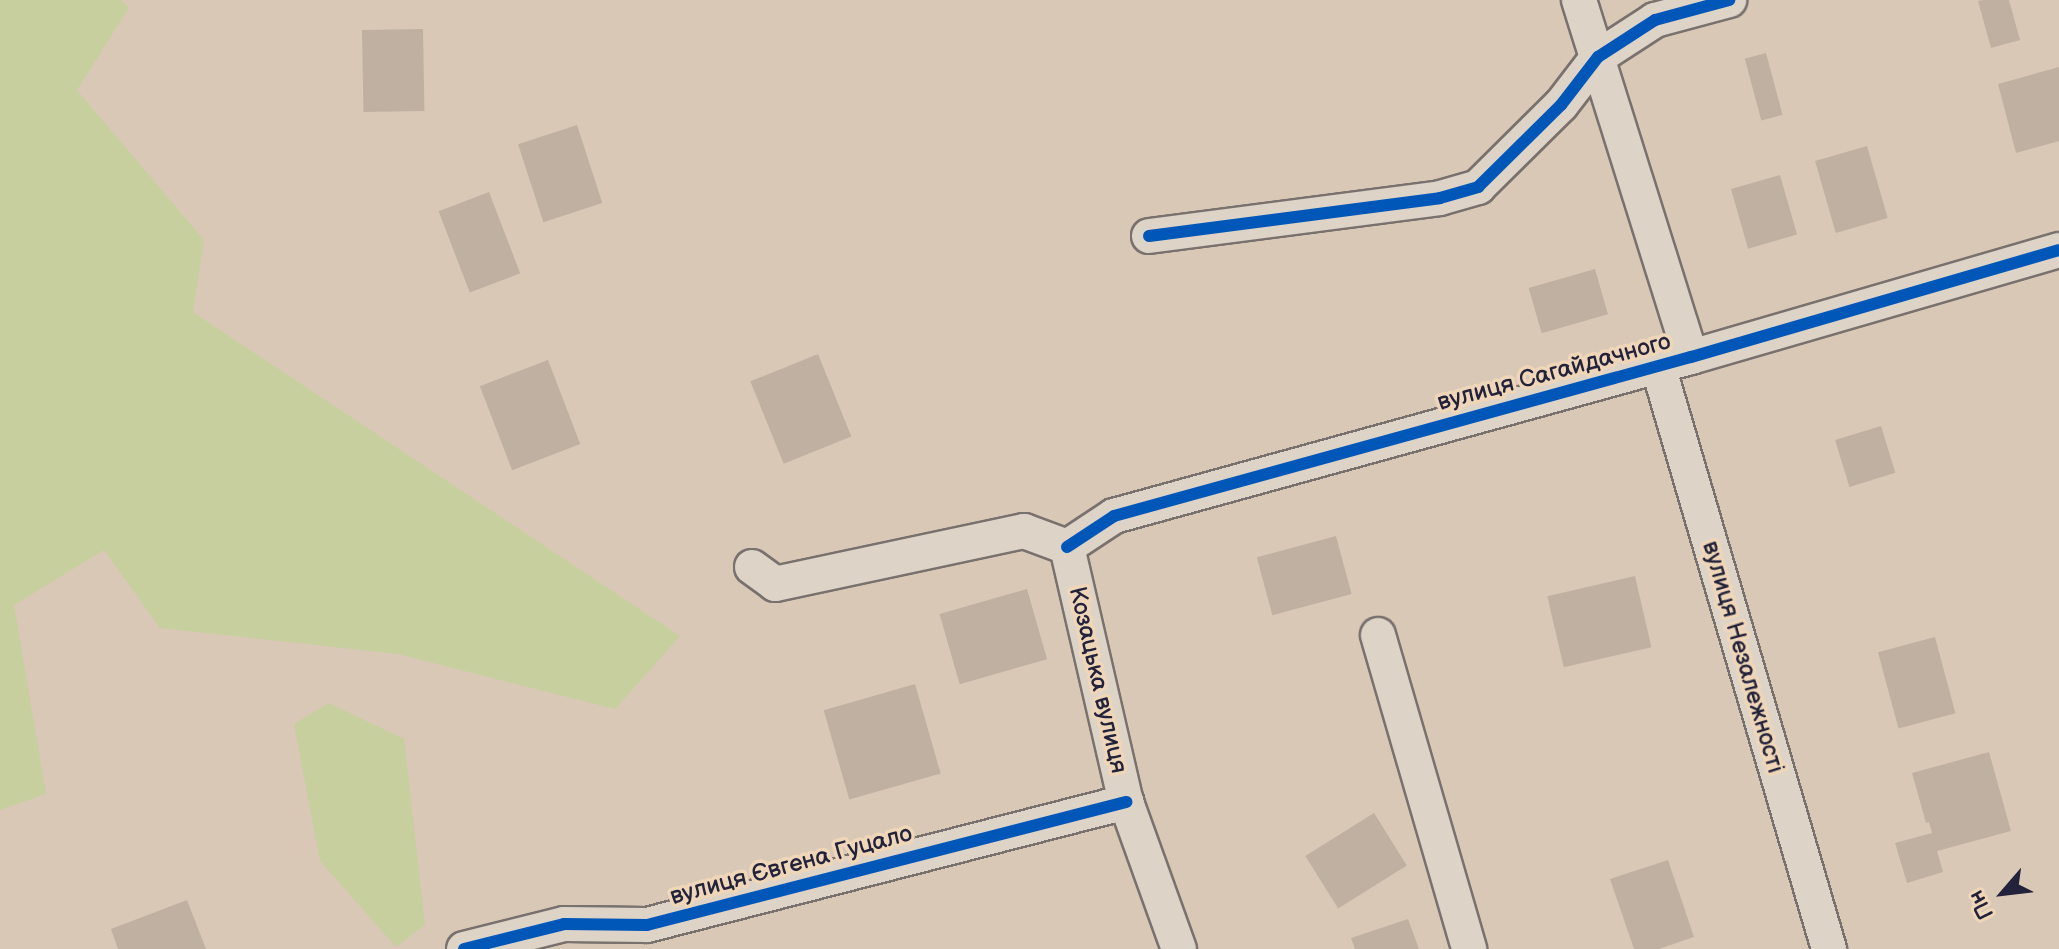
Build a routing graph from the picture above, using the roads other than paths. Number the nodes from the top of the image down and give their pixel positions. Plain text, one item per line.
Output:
1 (1579, 0) edge
2 (1729, 0) edge
3 (1598, 57) junction
4 (1149, 236) dead end
5 (2059, 250) edge
6 (1691, 357) junction
7 (1658, 366) junction
8 (1067, 547) junction
9 (752, 567) dead end
10 (1378, 635) dead end
11 (1126, 802) junction
12 (464, 949) edge
13 (1179, 949) edge
14 (1469, 949) edge
15 (1829, 949) edge

1 - 3 street
2 - 3 street
3 - 4 street
3 - 6 street
5 - 6 street, вулиця Сагайдачного
6 - 7 street, вулиця Сагайдачного
7 - 8 street, вулиця Сагайдачного
7 - 15 street, вулиця Незалежності
8 - 9 street
8 - 11 street, Козацька вулиця
10 - 14 street
11 - 12 street, вулиця Євгена Гуцало
11 - 13 street, Козацька вулиця

